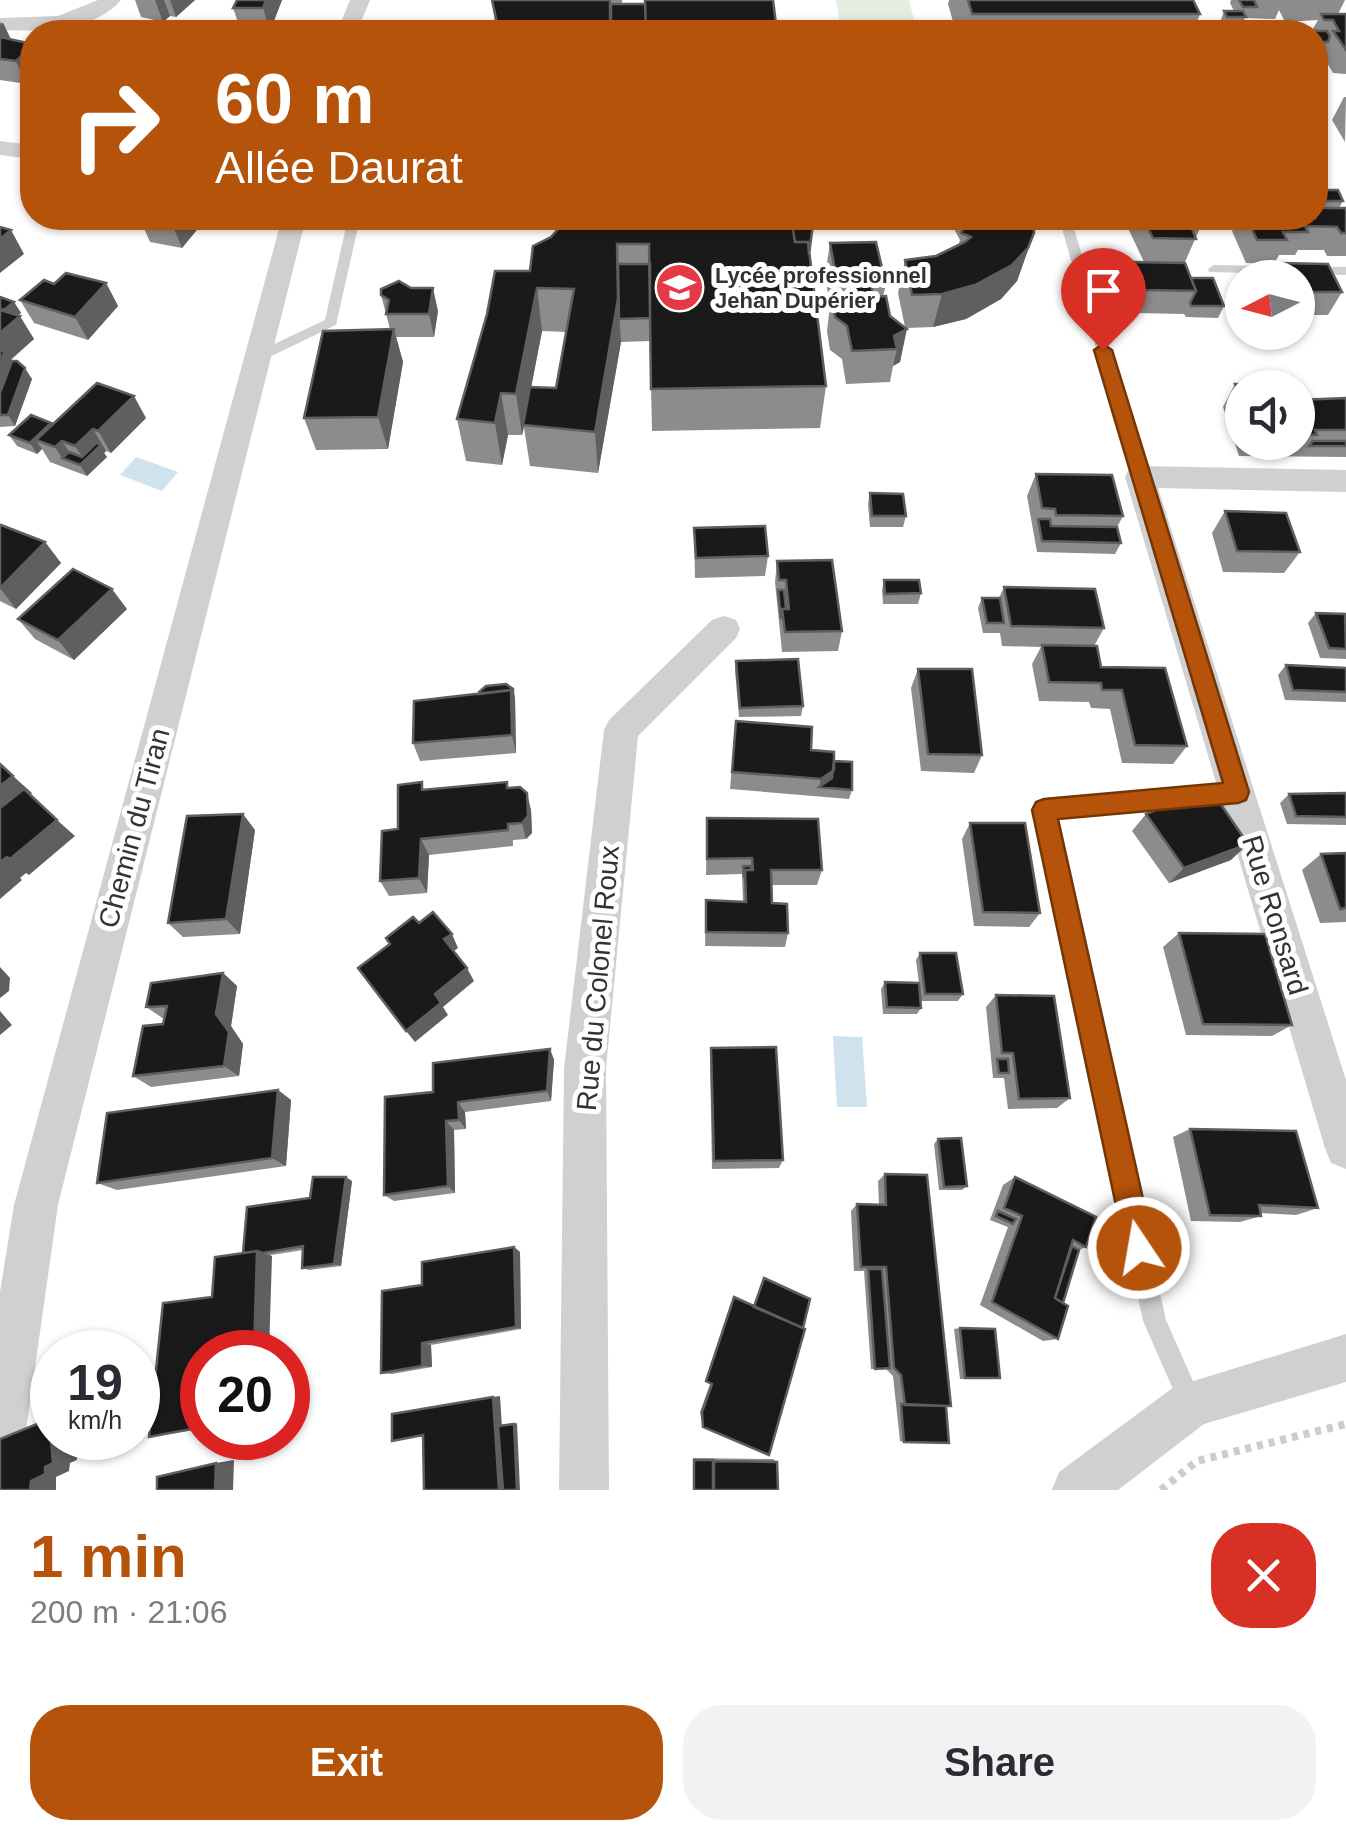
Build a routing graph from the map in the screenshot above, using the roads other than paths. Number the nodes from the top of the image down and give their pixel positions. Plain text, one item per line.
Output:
1 (111, 0) edge
2 (75, 20) edge
3 (291, 230) edge
4 (351, 230) edge
5 (1068, 230) edge
6 (1214, 269) dead end
7 (1346, 271) edge
8 (256, 358) junction
9 (1140, 477) junction
10 (1346, 481) edge
11 (724, 629) dead end
12 (1238, 792) junction
13 (1346, 1148) edge
14 (1346, 1358) edge
15 (1191, 1404) junction
16 (0, 1445) edge
17 (584, 1490) edge
18 (1076, 1490) edge

1 - 2 street
3 - 8 street, Chemin du Tiran
4 - 8 lane
5 - 9 lane
6 - 7 lane
8 - 16 street, Chemin du Tiran
9 - 10 street
9 - 12 street, Rue Ronsard
11 - 17 street, Rue du Colonel Roux
12 - 13 street, Rue Ronsard
12 - 15 lane
14 - 15 street
15 - 18 street

